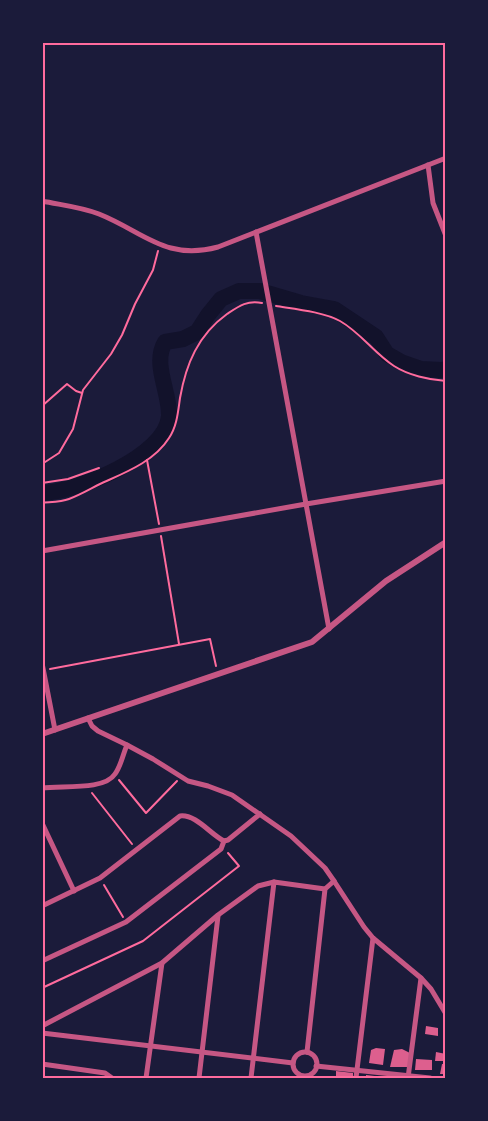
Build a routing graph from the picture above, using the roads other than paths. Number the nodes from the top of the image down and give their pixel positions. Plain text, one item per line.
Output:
1 (446, 158) edge
2 (428, 165) junction
3 (42, 201) edge
4 (256, 232) junction
5 (446, 236) edge
6 (446, 481) edge
7 (306, 504) junction
8 (446, 542) edge
9 (42, 551) edge
10 (329, 629) junction
11 (42, 663) edge
12 (44, 670) edge
13 (88, 718) junction
14 (55, 730) junction
15 (42, 734) edge
16 (127, 745) junction
17 (42, 788) edge
18 (260, 814) junction
19 (42, 823) edge
20 (224, 841) junction
21 (334, 881) junction
22 (274, 882) junction
23 (325, 889) junction
24 (74, 891) junction
25 (42, 906) edge
26 (218, 916) junction
27 (373, 938) junction
28 (42, 961) edge
29 (162, 963) junction
30 (421, 978) junction
31 (446, 1014) edge
32 (42, 1026) edge
33 (42, 1034) edge
34 (150, 1046) junction
35 (307, 1052) junction
36 (202, 1053) junction
37 (254, 1059) junction
38 (293, 1063) junction
39 (42, 1064) edge
40 (316, 1066) junction
41 (357, 1070) junction
42 (304, 1077) edge
43 (408, 1077) edge
44 (112, 1078) edge
45 (146, 1078) edge
46 (199, 1078) edge
47 (251, 1078) edge
48 (356, 1078) edge
49 (430, 1078) edge

1 - 2 street
2 - 4 street
2 - 5 street
3 - 4 street
4 - 7 street
6 - 7 street
7 - 9 street
7 - 10 street
8 - 10 street
10 - 13 street
11 - 12 street
12 - 14 street
13 - 14 street
13 - 16 street
14 - 15 street
16 - 17 street
16 - 18 street
18 - 20 street
18 - 21 street
19 - 24 street
20 - 24 street
20 - 28 street
21 - 23 street
21 - 27 street
22 - 23 street
22 - 26 street
22 - 37 street
23 - 35 street
24 - 25 street
26 - 29 street
26 - 36 street
27 - 30 street
27 - 41 street
29 - 32 street
29 - 34 street
30 - 31 street
30 - 43 street
33 - 34 street
34 - 36 street
34 - 45 street
35 - 38 street
35 - 40 street
36 - 37 street
36 - 46 street
37 - 38 street
37 - 47 street
38 - 42 street
39 - 44 street
40 - 41 street
40 - 42 street
41 - 43 street
41 - 48 street
43 - 49 street

